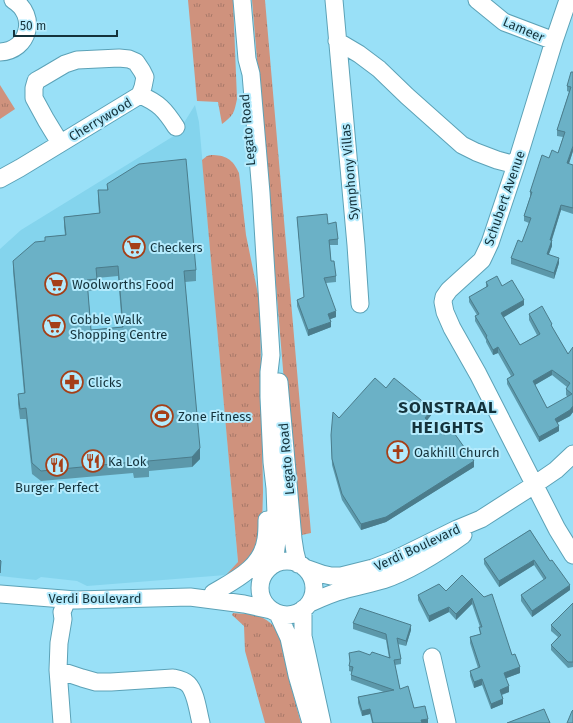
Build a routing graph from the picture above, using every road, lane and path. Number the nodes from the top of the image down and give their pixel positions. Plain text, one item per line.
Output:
1 (13, 0) edge
2 (242, 0) edge
3 (334, 0) edge
4 (477, 0) edge
5 (568, 0) edge
6 (337, 41) junction
7 (554, 41) junction
8 (0, 52) edge
9 (140, 95) junction
10 (176, 126) dead end
11 (60, 143) junction
12 (516, 165) junction
13 (0, 179) edge
14 (360, 304) dead end
15 (271, 355) junction
16 (573, 454) edge
17 (272, 462) junction
18 (534, 485) junction
19 (481, 519) junction
20 (573, 555) edge
21 (274, 564) junction
22 (302, 566) junction
23 (262, 579) junction
24 (212, 593) junction
25 (0, 594) edge
26 (190, 597) junction
27 (60, 604) junction
28 (306, 606) junction
29 (275, 612) junction
30 (432, 657) dead end
31 (58, 670) junction
32 (62, 723) edge
33 (201, 723) edge
34 (311, 723) edge
35 (322, 723) edge
36 (447, 723) edge

1 - 8 street
2 - 15 street, Legato Road
3 - 6 street, Symphony Villas
4 - 7 street, Lameer
5 - 7 street, Schubert Avenue
6 - 12 street
6 - 14 street, Symphony Villas
7 - 12 street, Schubert Avenue
9 - 10 street, Cherrywood
9 - 11 street, Cherrywood
9 - 11 street, Cherrywood
11 - 13 street, Cherrywood
12 - 18 street, Schubert Avenue
15 - 17 street, Legato Road
15 - 22 street, Legato Road
16 - 18 street, Verdi Boulevard
17 - 21 street, Legato Road
17 - 24 street
18 - 19 street, Verdi Boulevard
18 - 20 street, Schubert Avenue
19 - 22 street, Verdi Boulevard
19 - 28 street, Verdi Boulevard
21 - 22 street
21 - 23 street
22 - 28 street
23 - 24 street, Verdi Boulevard
23 - 29 street
24 - 26 street, Verdi Boulevard
25 - 27 street, Verdi Boulevard
26 - 27 street, Verdi Boulevard
26 - 29 street, Verdi Boulevard
27 - 31 street
28 - 29 street
28 - 35 street
29 - 34 street
30 - 36 street
31 - 32 street
31 - 33 street

